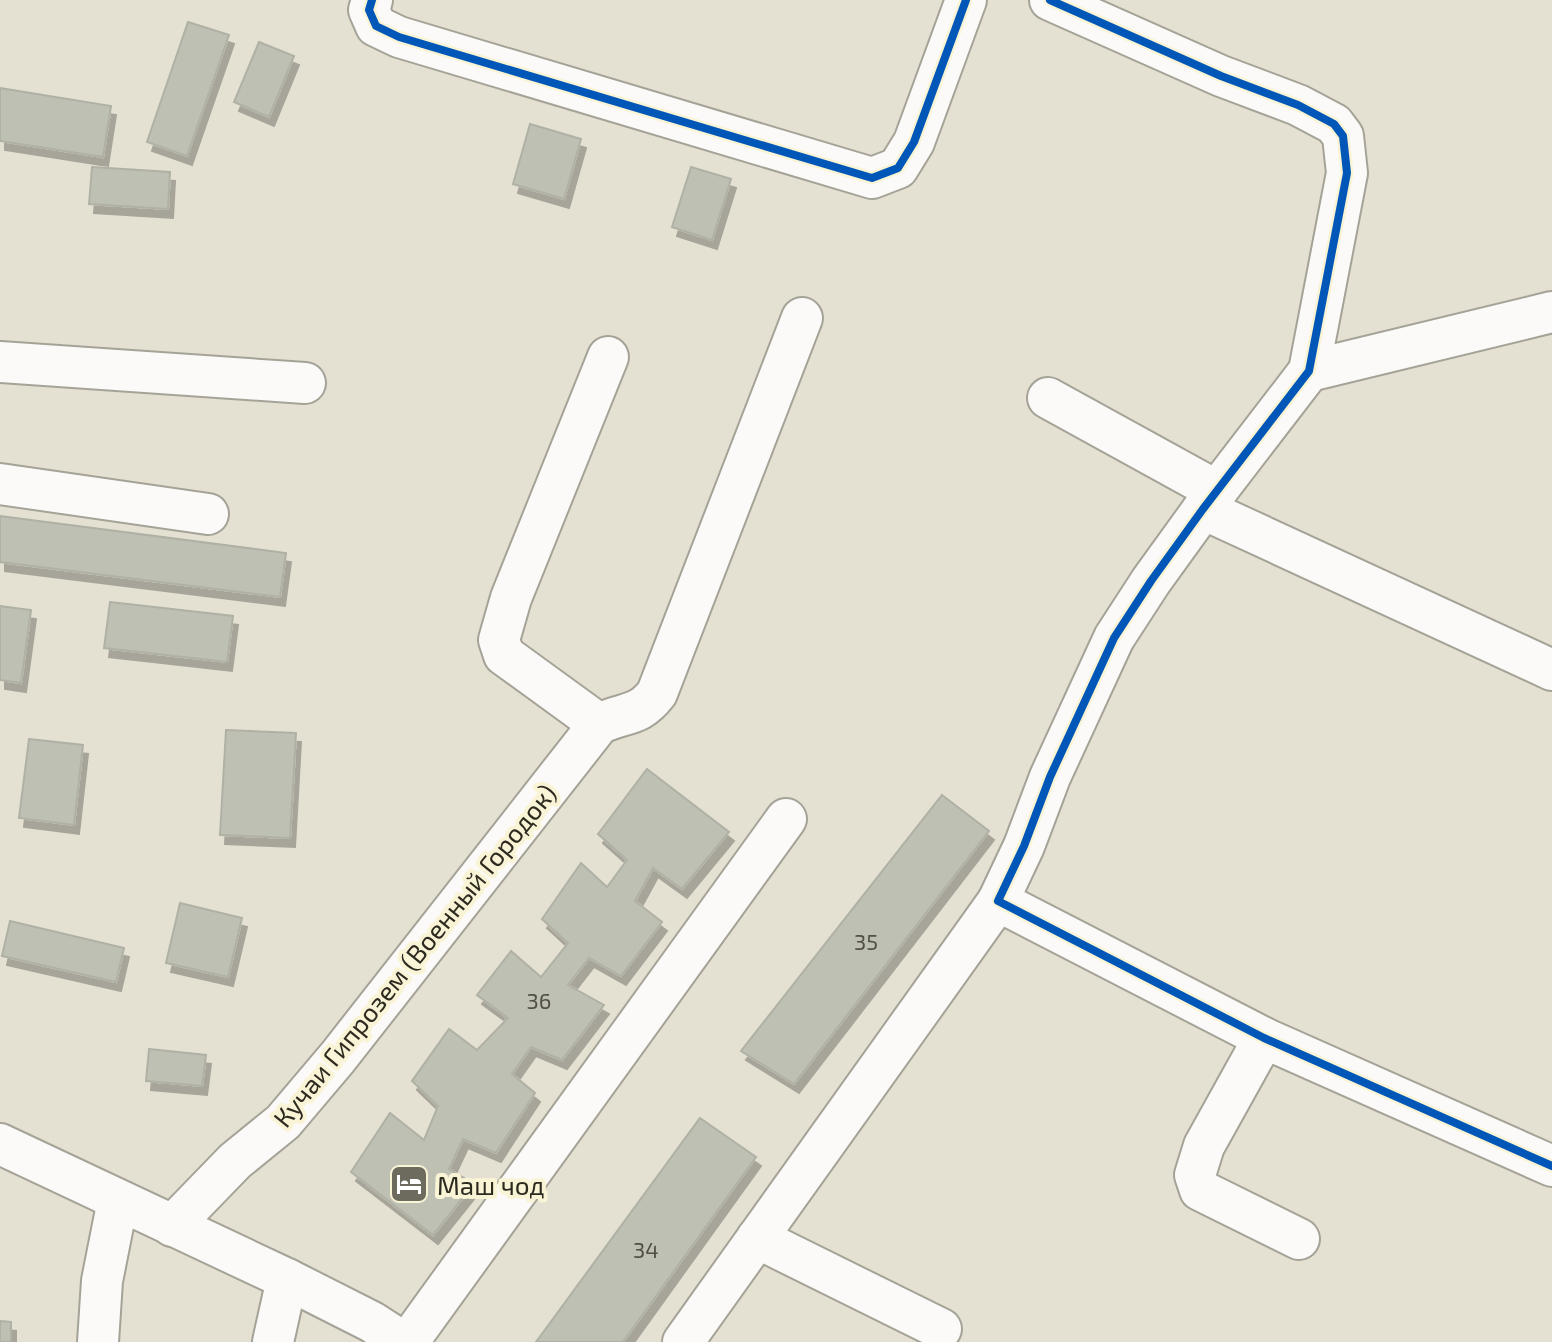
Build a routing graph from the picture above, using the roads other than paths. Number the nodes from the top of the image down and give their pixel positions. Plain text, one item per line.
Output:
1 (372, 0) edge
2 (966, 0) edge
3 (1050, 0) edge
4 (1552, 312) edge
5 (802, 318) dead end
6 (608, 357) dead end
7 (0, 362) edge
8 (1309, 371) junction
9 (305, 383) dead end
10 (1048, 398) dead end
11 (0, 484) edge
12 (1210, 500) junction
13 (208, 514) dead end
14 (1552, 670) edge
15 (599, 724) junction
16 (786, 819) dead end
17 (998, 901) junction
18 (1264, 1038) junction
19 (0, 1144) edge
20 (1552, 1166) edge
21 (118, 1200) junction
22 (172, 1226) junction
23 (757, 1238) junction
24 (1299, 1239) dead end
25 (287, 1279) junction
26 (941, 1329) dead end
27 (98, 1342) edge
28 (273, 1342) edge
29 (406, 1342) edge
30 (683, 1342) edge

1 - 2 street
3 - 8 street
4 - 8 street
5 - 15 street
6 - 15 street
7 - 9 street
8 - 12 street
10 - 12 street
11 - 13 street
12 - 14 street
12 - 17 street
15 - 22 street, Кучаи Гипрозем (Военный Городок)
16 - 29 street
17 - 18 street
17 - 23 street
18 - 20 street
18 - 24 street
19 - 21 street
21 - 22 street
21 - 27 street
22 - 25 street
23 - 26 street
23 - 30 street
25 - 28 street
25 - 29 street

